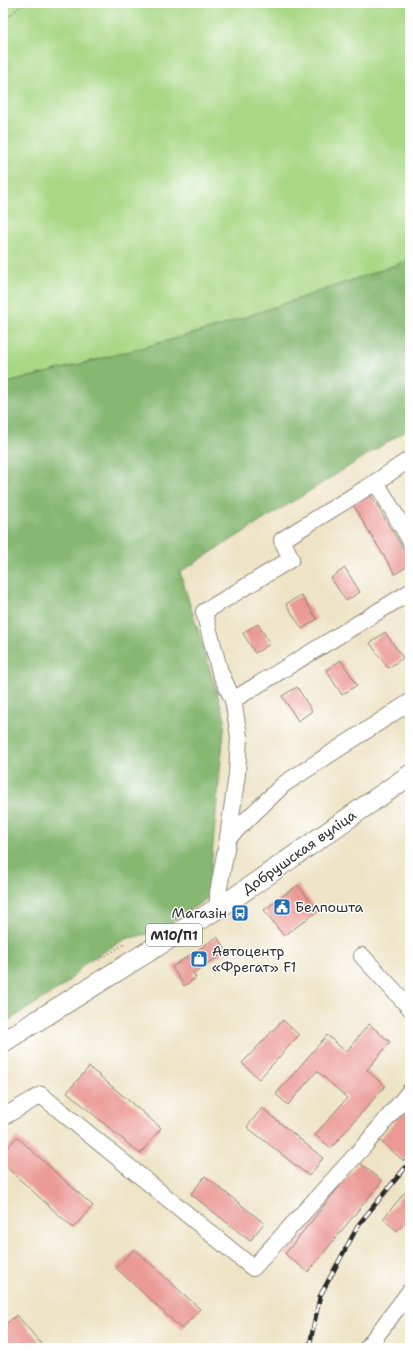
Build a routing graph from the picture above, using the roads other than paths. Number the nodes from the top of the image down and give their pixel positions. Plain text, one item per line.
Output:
1 (410, 459) edge
2 (376, 482) junction
3 (410, 540) edge
4 (410, 592) edge
5 (233, 700) junction
6 (410, 702) edge
7 (410, 775) edge
8 (228, 838) junction
9 (218, 908) junction
10 (362, 956) dead end
11 (410, 1008) edge
12 (3, 1042) edge
13 (410, 1091) edge
14 (3, 1117) edge
15 (410, 1291) edge
16 (367, 1348) edge

1 - 2 street
2 - 3 street
2 - 5 street
4 - 5 street
5 - 8 street
6 - 8 street
7 - 9 main road, Добрушская вуліца / М10/П1
8 - 9 street
9 - 12 main road, Добрушская вуліца / М10/П1
10 - 11 street
13 - 14 street
15 - 16 street

